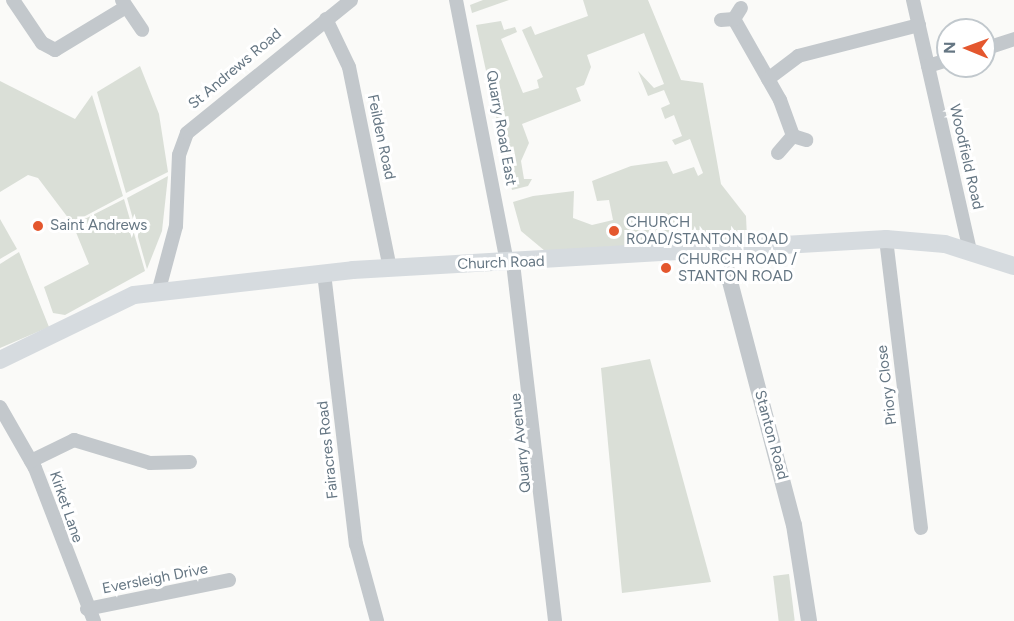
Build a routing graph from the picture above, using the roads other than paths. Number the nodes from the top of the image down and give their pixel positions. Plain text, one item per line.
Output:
1 (13, 0) edge
2 (351, 0) edge
3 (456, 0) edge
4 (913, 0) edge
5 (124, 3) edge
6 (732, 16) dead end
7 (326, 19) junction
8 (919, 25) junction
9 (142, 30) dead end
10 (1014, 39) edge
11 (996, 45) edge
12 (936, 64) edge
13 (928, 66) junction
14 (768, 79) junction
15 (778, 153) dead end
16 (886, 239) junction
17 (970, 250) junction
18 (722, 251) junction
19 (510, 263) junction
20 (1014, 266) edge
21 (390, 267) junction
22 (324, 273) junction
23 (158, 293) junction
24 (0, 360) edge
25 (0, 407) edge
26 (31, 460) junction
27 (189, 462) dead end
28 (921, 528) dead end
29 (229, 580) dead end
30 (90, 615) edge
31 (377, 621) edge
32 (555, 621) edge
33 (809, 621) edge

1 - 5 street
2 - 7 street, St Andrews Road
3 - 19 street, Quarry Road East
4 - 8 street, Woodfield Road
5 - 9 street
6 - 14 street
7 - 21 street, Feilden Road
7 - 23 street, St Andrews Road
8 - 13 street, Woodfield Road
8 - 14 street
10 - 11 street
12 - 13 street
13 - 17 street, Woodfield Road
14 - 15 street
16 - 17 main road, Church Road
16 - 18 main road, Church Road
16 - 28 street, Priory Close
17 - 20 main road, Church Road
18 - 19 main road, Church Road
18 - 33 street, Stanton Road
19 - 21 main road, Church Road
19 - 32 street, Quarry Avenue
21 - 22 main road, Church Road
22 - 23 main road, Church Road
22 - 31 street, Fairacres Road
23 - 24 main road, Church Road
25 - 26 street, Kirket Lane
26 - 27 street
26 - 30 street, Kirket Lane
29 - 30 street, Eversleigh Drive

